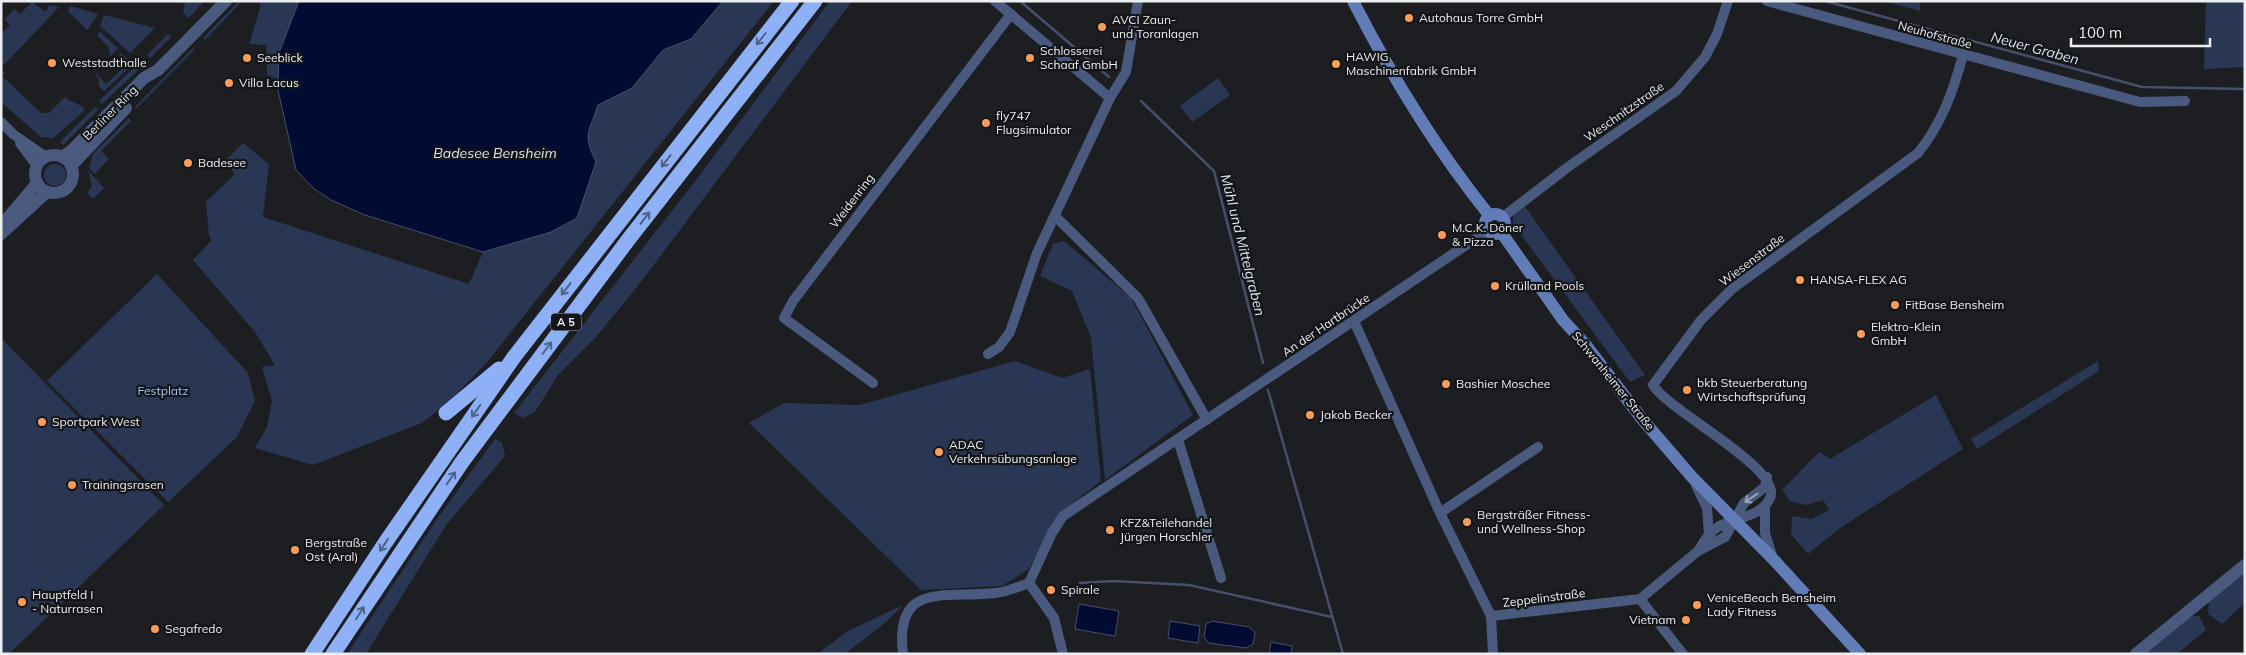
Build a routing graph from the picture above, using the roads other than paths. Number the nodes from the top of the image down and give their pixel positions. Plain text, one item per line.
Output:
1 (226, 1) edge
2 (792, 1) edge
3 (815, 1) edge
4 (995, 1) edge
5 (1138, 1) edge
6 (1353, 1) edge
7 (1728, 1) edge
8 (1767, 1) edge
9 (1011, 14) junction
10 (1963, 55) junction
11 (158, 70) junction
12 (1110, 98) junction
13 (2186, 101) dead end
14 (1, 122) edge
15 (62, 157) junction
16 (41, 162) junction
17 (71, 166) junction
18 (42, 188) junction
19 (1489, 215) junction
20 (1056, 216) junction
21 (1503, 217) junction
22 (1, 225) edge
23 (1488, 231) junction
24 (1501, 232) junction
25 (1, 234) edge
26 (1354, 321) junction
27 (988, 354) dead end
28 (514, 357) junction
29 (873, 383) dead end
30 (446, 413) dead end
31 (1207, 420) junction
32 (1178, 440) junction
33 (1538, 447) dead end
34 (1692, 477) junction
35 (1766, 477) junction
36 (1765, 506) junction
37 (1440, 513) junction
38 (1736, 521) junction
39 (1709, 535) junction
40 (1698, 551) junction
41 (1774, 560) junction
42 (2245, 565) edge
43 (1220, 578) dead end
44 (1029, 583) junction
45 (1640, 599) junction
46 (1491, 616) junction
47 (312, 654) edge
48 (333, 654) edge
49 (903, 654) edge
50 (1063, 654) edge
51 (1493, 654) edge
52 (1684, 654) edge
53 (1860, 654) edge
54 (2136, 654) edge

1 - 11 street, Berliner Ring
2 -> 28 highway, A 5
48 -> 3 highway, A 5
4 - 9 street
5 - 12 street
6 - 19 main road
7 - 21 street, Weschnitzstraße
8 - 10 street, Neuhofstraße
9 - 12 street
9 - 29 street, Weidenring
10 - 13 street, Neuhofstraße
10 - 35 street, Wiesenstraße
11 - 15 street, Berliner Ring
11 - 17 street, Berliner Ring
12 - 20 street
14 - 16 street
15 - 16 street
15 - 17 street
16 - 18 street
17 - 18 street
18 - 22 street
18 - 25 street
19 - 21 main road
19 - 23 main road
20 - 27 street
20 - 31 street
21 - 24 main road
23 - 24 main road
23 - 26 street, An der Hartbrücke
24 - 34 main road, Schwanheimer Straße
26 - 31 street, An der Hartbrücke
26 - 37 street, Zeppelinstraße
28 - 30 highway
28 -> 47 highway, A 5
31 - 32 street, An der Hartbrücke
32 - 43 street
32 - 44 street, An der Hartbrücke
33 - 37 street
34 - 38 main road, Schwanheimer Straße
34 - 39 street
35 - 36 street
35 -> 38 street
36 - 38 street
36 - 41 street
37 - 46 street, Zeppelinstraße
38 - 39 street
38 - 40 street
38 - 41 main road, Schwanheimer Straße
39 - 40 street
40 - 45 street
41 - 53 main road, Schwanheimer Straße
42 - 54 street
44 - 49 street
44 - 50 street
45 - 46 street, Zeppelinstraße
45 - 52 street
46 - 51 street

